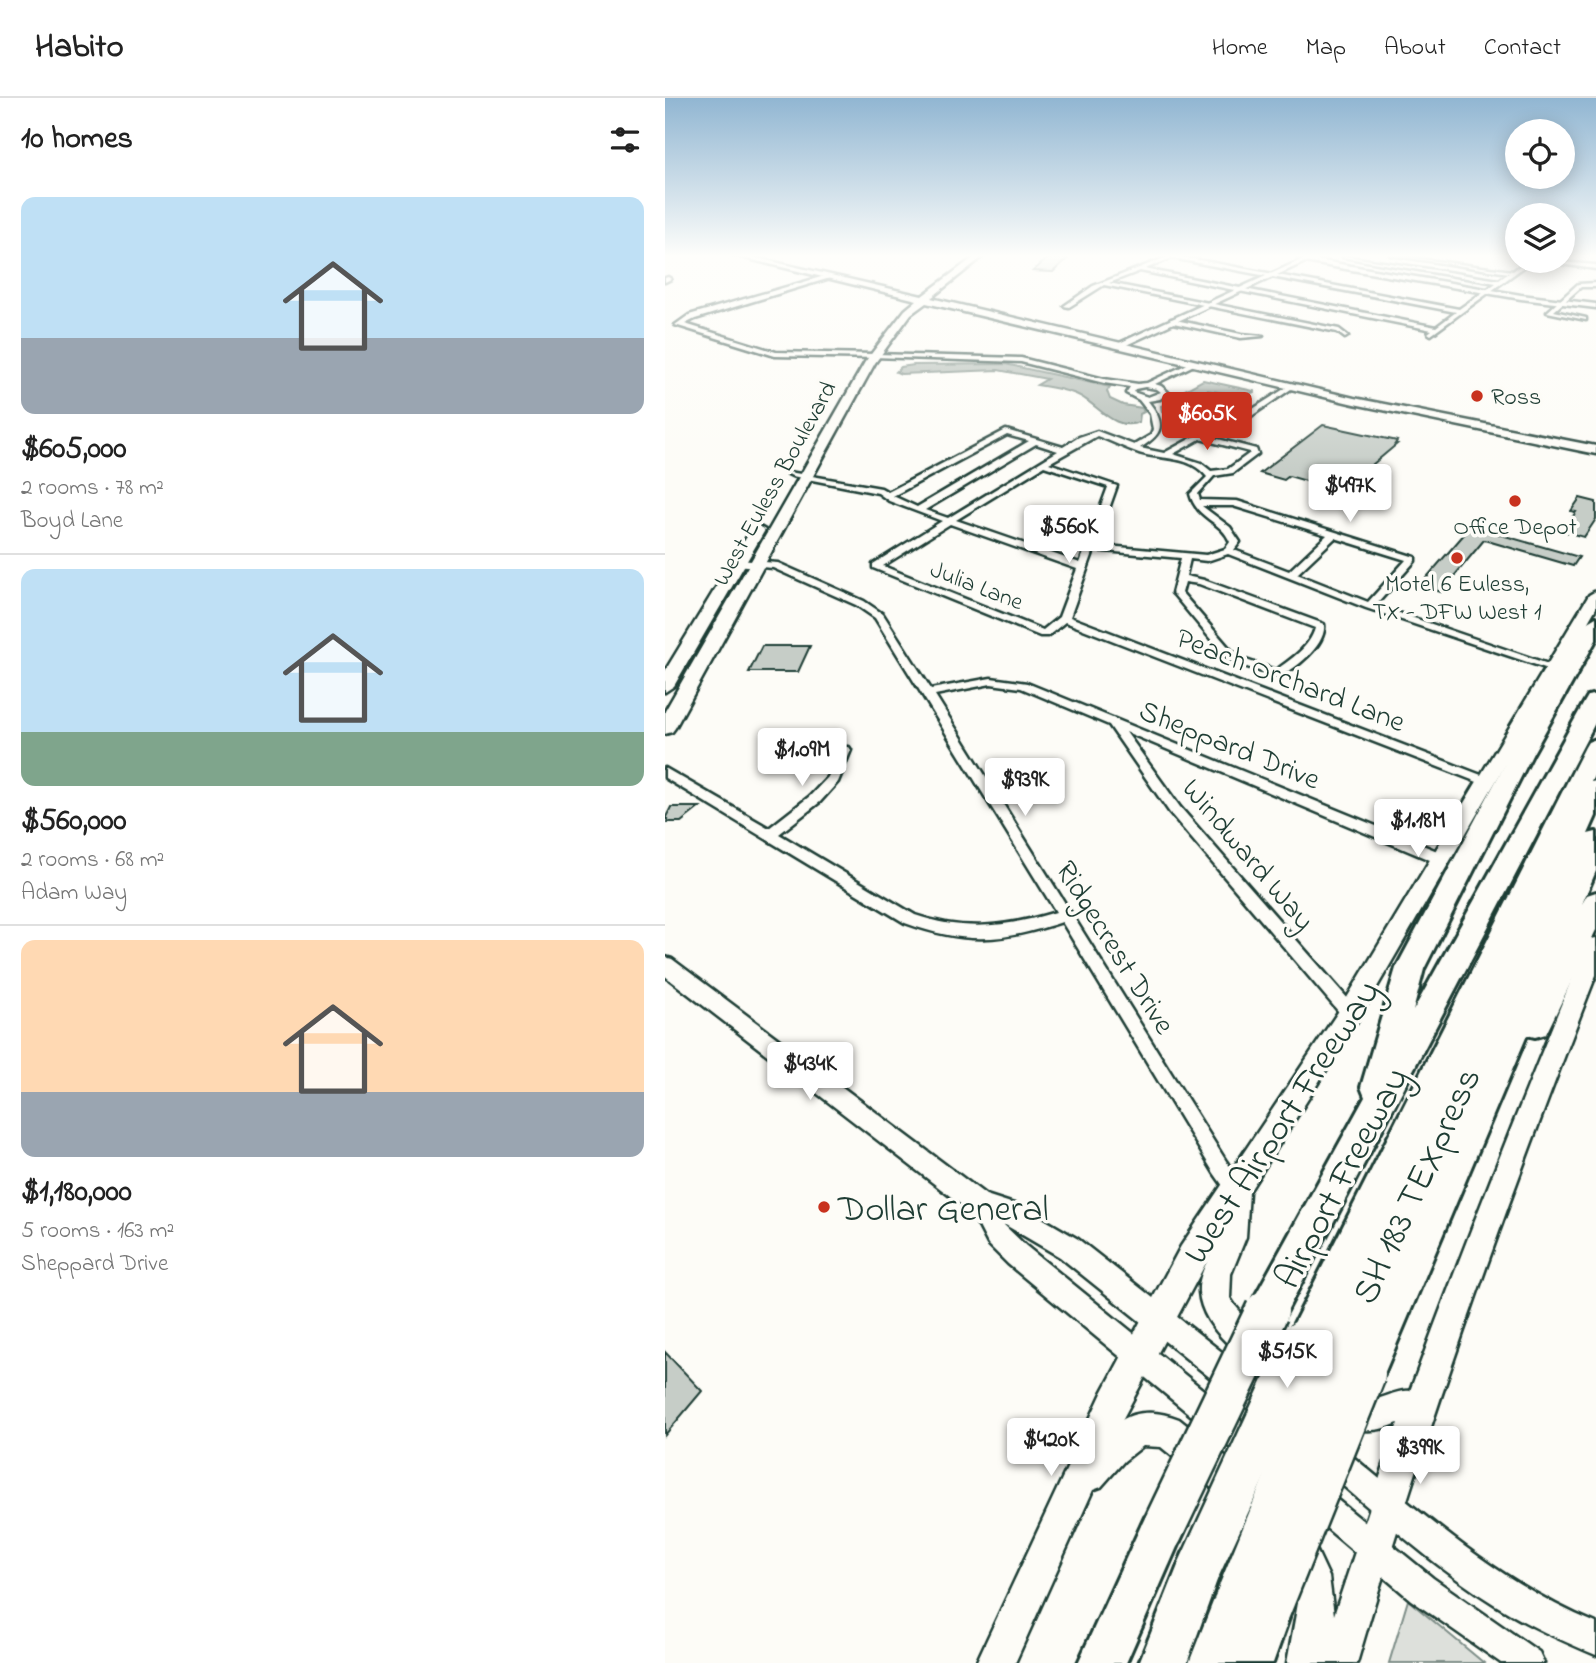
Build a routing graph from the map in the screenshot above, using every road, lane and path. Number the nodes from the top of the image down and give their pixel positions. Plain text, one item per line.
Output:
1 (689, 328) edge
2 (894, 328) edge
3 (896, 328) edge
4 (1048, 328) edge
5 (1156, 328) edge
6 (1204, 328) edge
7 (1324, 328) edge
8 (1433, 328) edge
9 (1438, 329) joint
10 (892, 331) junction
11 (1261, 336) dead end
12 (1345, 336) dead end
13 (1426, 336) dead end
14 (866, 344) dead end
15 (1119, 345) junction
16 (875, 356) junction
17 (856, 359) junction
18 (1197, 364) junction
19 (1104, 381) junction
20 (1149, 385) junction
21 (1138, 386) junction
22 (1292, 386) junction
23 (1163, 388) junction
24 (1129, 391) junction
25 (1159, 398) junction
26 (1142, 399) junction
27 (1154, 414) junction
28 (1471, 426) junction
29 (1217, 430) dead end
30 (812, 438) dead end
31 (1035, 441) junction
32 (1135, 448) junction
33 (1064, 450) junction
34 (1596, 450) edge
35 (1165, 456) junction
36 (1596, 458) edge
37 (1042, 463) junction
38 (1209, 474) junction
39 (798, 476) junction
40 (889, 495) junction
41 (1196, 503) junction
42 (918, 510) junction
43 (948, 520) junction
44 (1333, 534) junction
45 (1091, 547) junction
46 (1228, 551) junction
47 (1186, 557) junction
48 (757, 562) junction
49 (738, 563) junction
50 (1084, 568) junction
51 (1292, 574) junction
52 (1180, 578) junction
53 (1596, 595) edge
54 (1370, 606) junction
55 (1064, 618) junction
56 (1596, 623) edge
57 (1239, 660) junction
58 (1552, 667) junction
59 (1221, 679) junction
60 (665, 687) edge
61 (929, 693) junction
62 (1596, 701) edge
63 (1114, 724) junction
64 (665, 729) edge
65 (1596, 747) edge
66 (845, 750) dead end
67 (665, 772) edge
68 (1485, 781) junction
69 (1596, 789) edge
70 (770, 834) junction
71 (1596, 841) edge
72 (1442, 859) junction
73 (1596, 903) edge
74 (1065, 915) junction
75 (1596, 947) edge
76 (665, 965) edge
77 (1350, 1013) junction
78 (1364, 1132) junction
79 (1235, 1186) junction
80 (981, 1205) junction
81 (1158, 1317) junction
82 (1140, 1353) junction
83 (1334, 1358) junction
84 (1419, 1408) junction
85 (1075, 1492) junction
86 (1386, 1502) junction
87 (1371, 1547) junction
88 (1251, 1609) junction
89 (1596, 1639) edge
90 (995, 1663) edge
91 (1102, 1663) edge
92 (1163, 1663) edge
93 (1213, 1663) edge
94 (1249, 1663) edge
95 (1306, 1663) edge
96 (1338, 1663) edge
97 (1528, 1663) edge

1 - 17 street
2 - 10 main road, West Euless Boulevard
3 - 10 main road
4 - 15 main road
5 - 15 street
6 - 11 street
7 - 12 street
8 - 9 street
9 - 13 street
10 - 16 main road, West Euless Boulevard
14 - 17 main road, West Euless Boulevard
15 - 18 main road
16 - 17 street
16 - 19 street
16 - 39 main road, West Euless Boulevard
18 - 20 street
18 - 22 main road
18 - 23 street
19 - 21 street
19 - 24 street
20 - 21 street
20 - 23 street
21 - 24 street
22 - 28 main road
22 - 29 street
23 - 25 street
24 - 26 street
25 - 26 street
25 - 27 street
26 - 27 street
27 - 32 street
28 - 34 main road
28 - 36 main road
30 - 39 main road, West Euless Boulevard
31 - 33 street
31 - 40 street
31 - 42 street
32 - 33 street
32 - 35 street
33 - 37 street
35 - 38 street
35 - 38 street
37 - 43 street
37 - 45 street
38 - 41 street
39 - 40 street
39 - 48 main road, West Euless Boulevard
39 - 49 main road, West Euless Boulevard
40 - 42 street
41 - 44 street
41 - 46 street
42 - 43 street
43 - 50 street
43 - 55 street, Julia Lane
44 - 51 street
44 - 54 street
45 - 47 street
45 - 50 street
46 - 47 street
46 - 51 street
47 - 52 street
48 - 49 street, Ridgecrest Drive
48 - 61 street, Ridgecrest Drive
48 - 64 main road, West Euless Boulevard
49 - 60 main road, West Euless Boulevard
50 - 55 street
51 - 54 street
52 - 57 street
52 - 57 street
53 - 58 main road, West Airport Freeway
54 - 58 street
55 - 59 street, Peach Orchard Lane
56 - 78 highway
57 - 59 street
58 - 68 main road, West Airport Freeway
59 - 68 street, Peach Orchard Lane
61 - 63 street, Sheppard Drive
61 - 74 street, Ridgecrest Drive
62 - 78 highway, Airport Freeway
63 - 72 street, Sheppard Drive
63 - 77 street, Windward Way
65 - 83 highway, SH 183 TEXpress
66 - 70 street
67 - 70 street
68 - 72 main road, West Airport Freeway
69 - 83 highway, SH 183 TEXpress
70 - 74 street
71 - 83 highway
72 - 77 main road, West Airport Freeway
73 - 83 highway
74 - 79 street, Ridgecrest Drive
75 - 84 main road
76 - 80 street
77 - 79 main road, West Airport Freeway
78 - 91 highway, Airport Freeway, bridge
79 - 81 main road, West Airport Freeway
79 - 84 main road
80 - 81 street
80 - 82 street
81 - 82 main road, West Airport Freeway
81 - 86 street
82 - 85 main road, West Airport Freeway
82 - 87 street
83 - 88 highway, bridge
83 - 92 highway, SH 183 TEXpress, bridge
84 - 86 main road
85 - 90 main road, West Airport Freeway
85 - 95 main road
86 - 87 main road
86 - 89 street
87 - 96 main road
87 - 97 street
88 - 93 highway
88 - 94 highway

